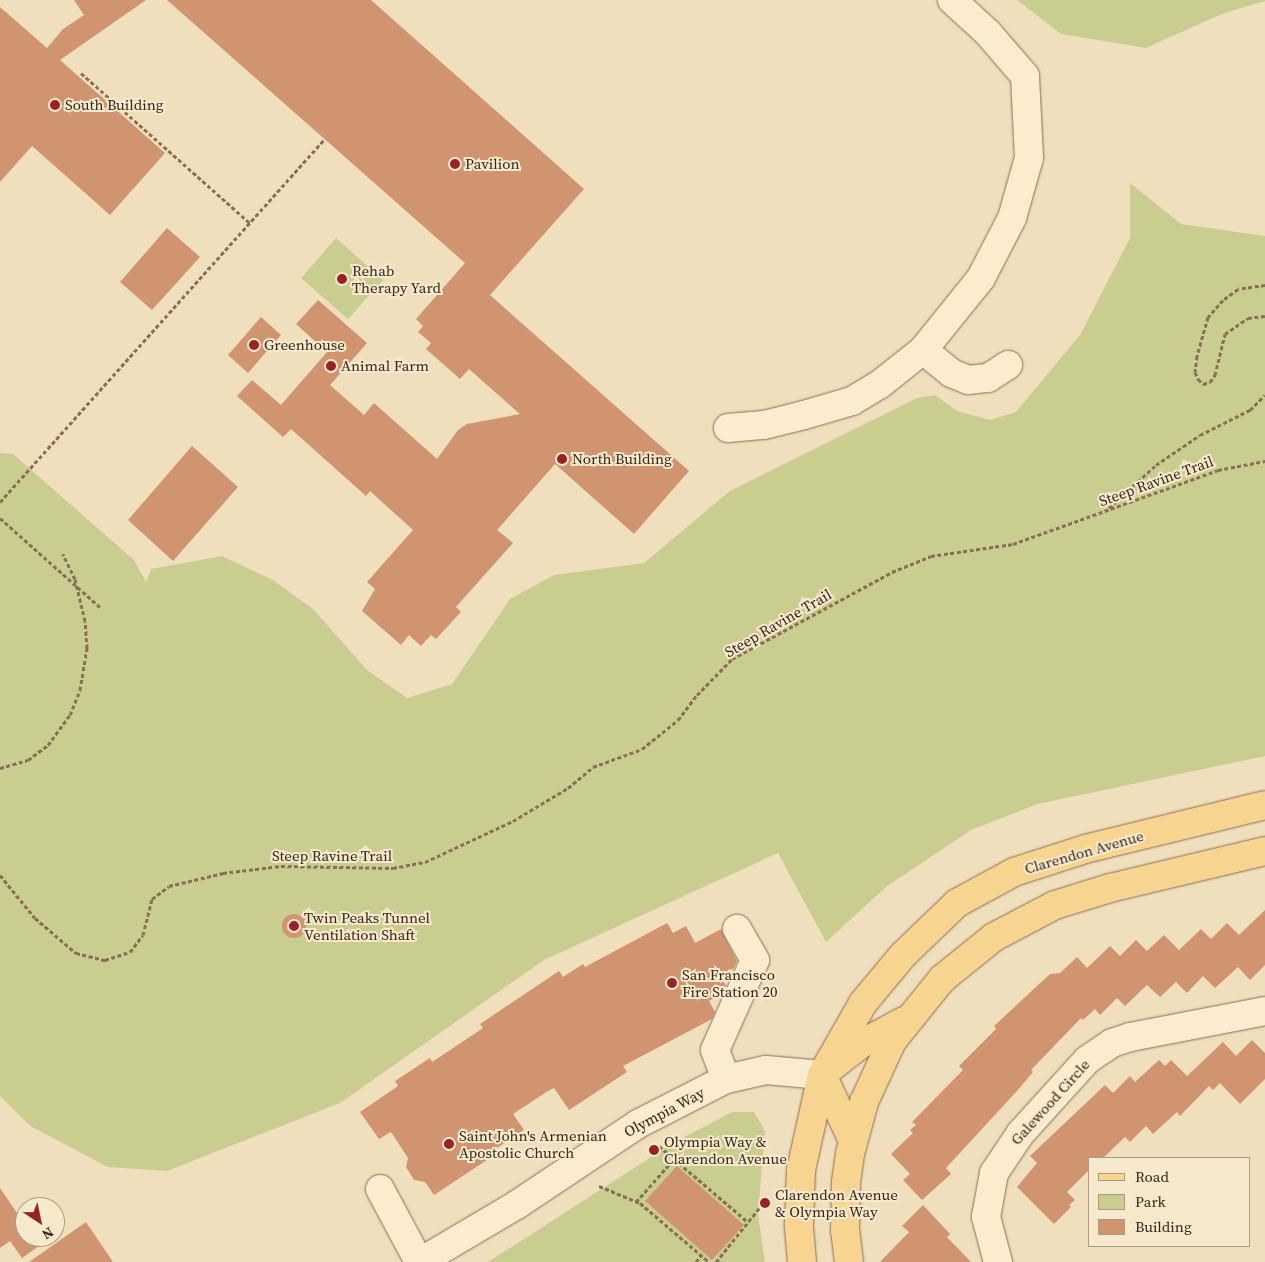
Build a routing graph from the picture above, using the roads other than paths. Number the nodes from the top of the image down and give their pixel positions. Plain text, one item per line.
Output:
1 (952, 0) edge
2 (923, 350) junction
3 (1008, 365) dead end
4 (728, 428) dead end
5 (1265, 805) edge
6 (1265, 852) edge
7 (737, 929) dead end
8 (1265, 1011) edge
9 (908, 1019) junction
10 (822, 1075) junction
11 (726, 1079) junction
12 (853, 1141) junction
13 (380, 1189) dead end
14 (469, 1235) junction
15 (420, 1262) edge
16 (468, 1262) edge
17 (802, 1262) edge
18 (849, 1262) edge
19 (998, 1262) edge

1 - 2 street
2 - 3 street
2 - 4 street
5 - 10 main road, Clarendon Avenue
6 - 9 main road
7 - 11 street
8 - 19 street, Galewood Circle
9 - 10 main road
9 - 12 main road
10 - 11 street, Olympia Way
10 - 12 main road
10 - 17 main road, Clarendon Avenue
11 - 14 street, Olympia Way
12 - 18 main road
13 - 15 street
14 - 15 street, Olympia Way
14 - 16 street

